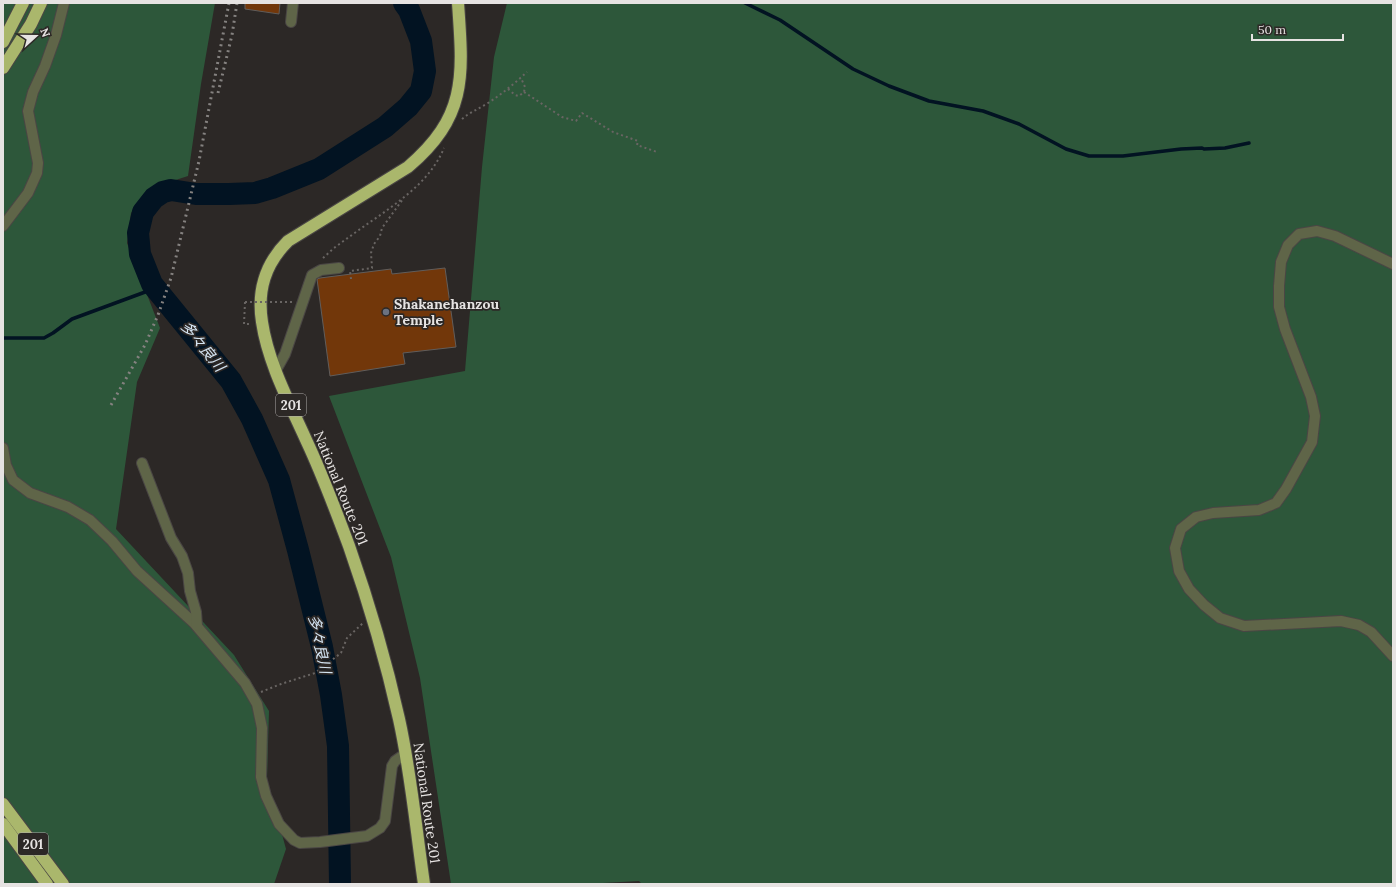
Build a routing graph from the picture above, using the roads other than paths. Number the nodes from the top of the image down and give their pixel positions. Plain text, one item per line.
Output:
1 (23, 3) edge
2 (41, 3) edge
3 (64, 3) edge
4 (293, 3) edge
5 (458, 3) edge
6 (291, 22) dead end
7 (3, 42) edge
8 (3, 68) edge
9 (3, 226) edge
10 (1393, 264) edge
11 (339, 268) dead end
12 (276, 370) junction
13 (3, 448) edge
14 (142, 463) dead end
15 (197, 626) junction
16 (1393, 656) edge
17 (405, 754) junction
18 (3, 804) edge
19 (3, 824) edge
20 (47, 884) edge
21 (63, 884) edge
22 (424, 884) edge

1 - 7 highway
2 - 8 highway
3 - 9 street
4 - 6 street
5 - 12 highway, National Route 201 / 201
10 - 16 street
11 - 12 street
12 - 17 highway, National Route 201 / 201
13 - 15 street
14 - 15 street
15 - 17 street
17 - 22 highway, National Route 201 / 201
18 - 21 highway, 201
19 - 20 highway, 201

